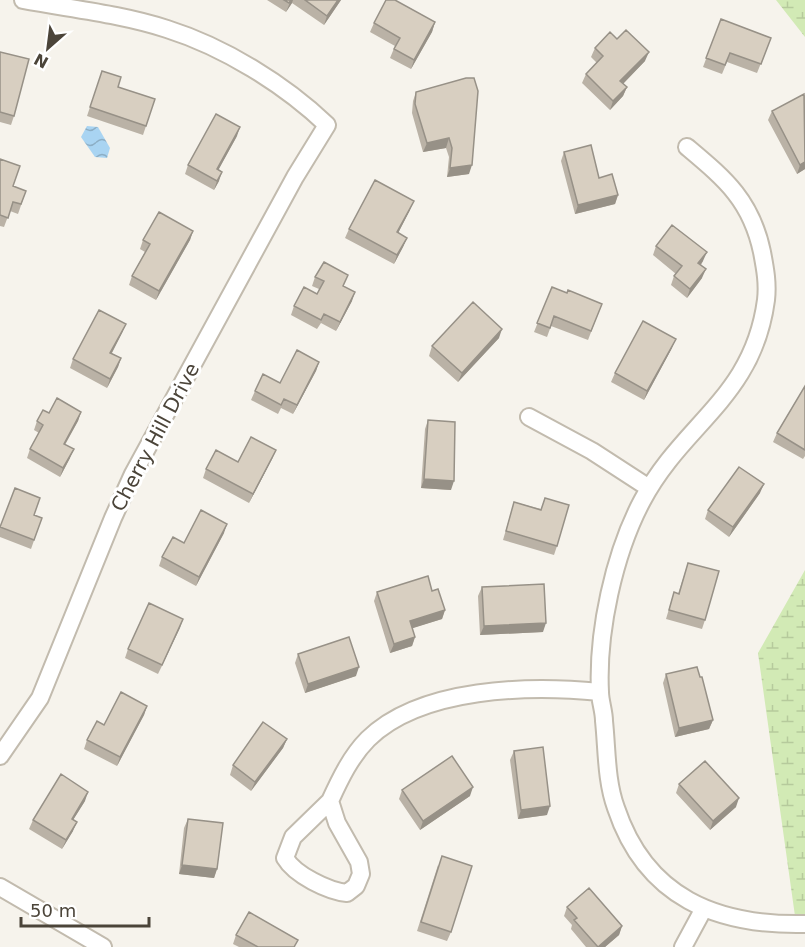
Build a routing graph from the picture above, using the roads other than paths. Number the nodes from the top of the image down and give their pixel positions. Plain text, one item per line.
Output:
1 (23, 0) edge
2 (687, 147) dead end
3 (529, 417) dead end
4 (649, 488) junction
5 (600, 692) junction
6 (0, 756) edge
7 (330, 801) junction
8 (0, 887) edge
9 (703, 910) junction
10 (805, 924) edge
11 (103, 947) edge
12 (683, 947) edge

1 - 6 street, Cherry Hill Drive
2 - 4 street
3 - 4 street
4 - 5 street
5 - 7 street
5 - 9 street
7 - 7 street
8 - 11 street
9 - 10 street
9 - 12 street

